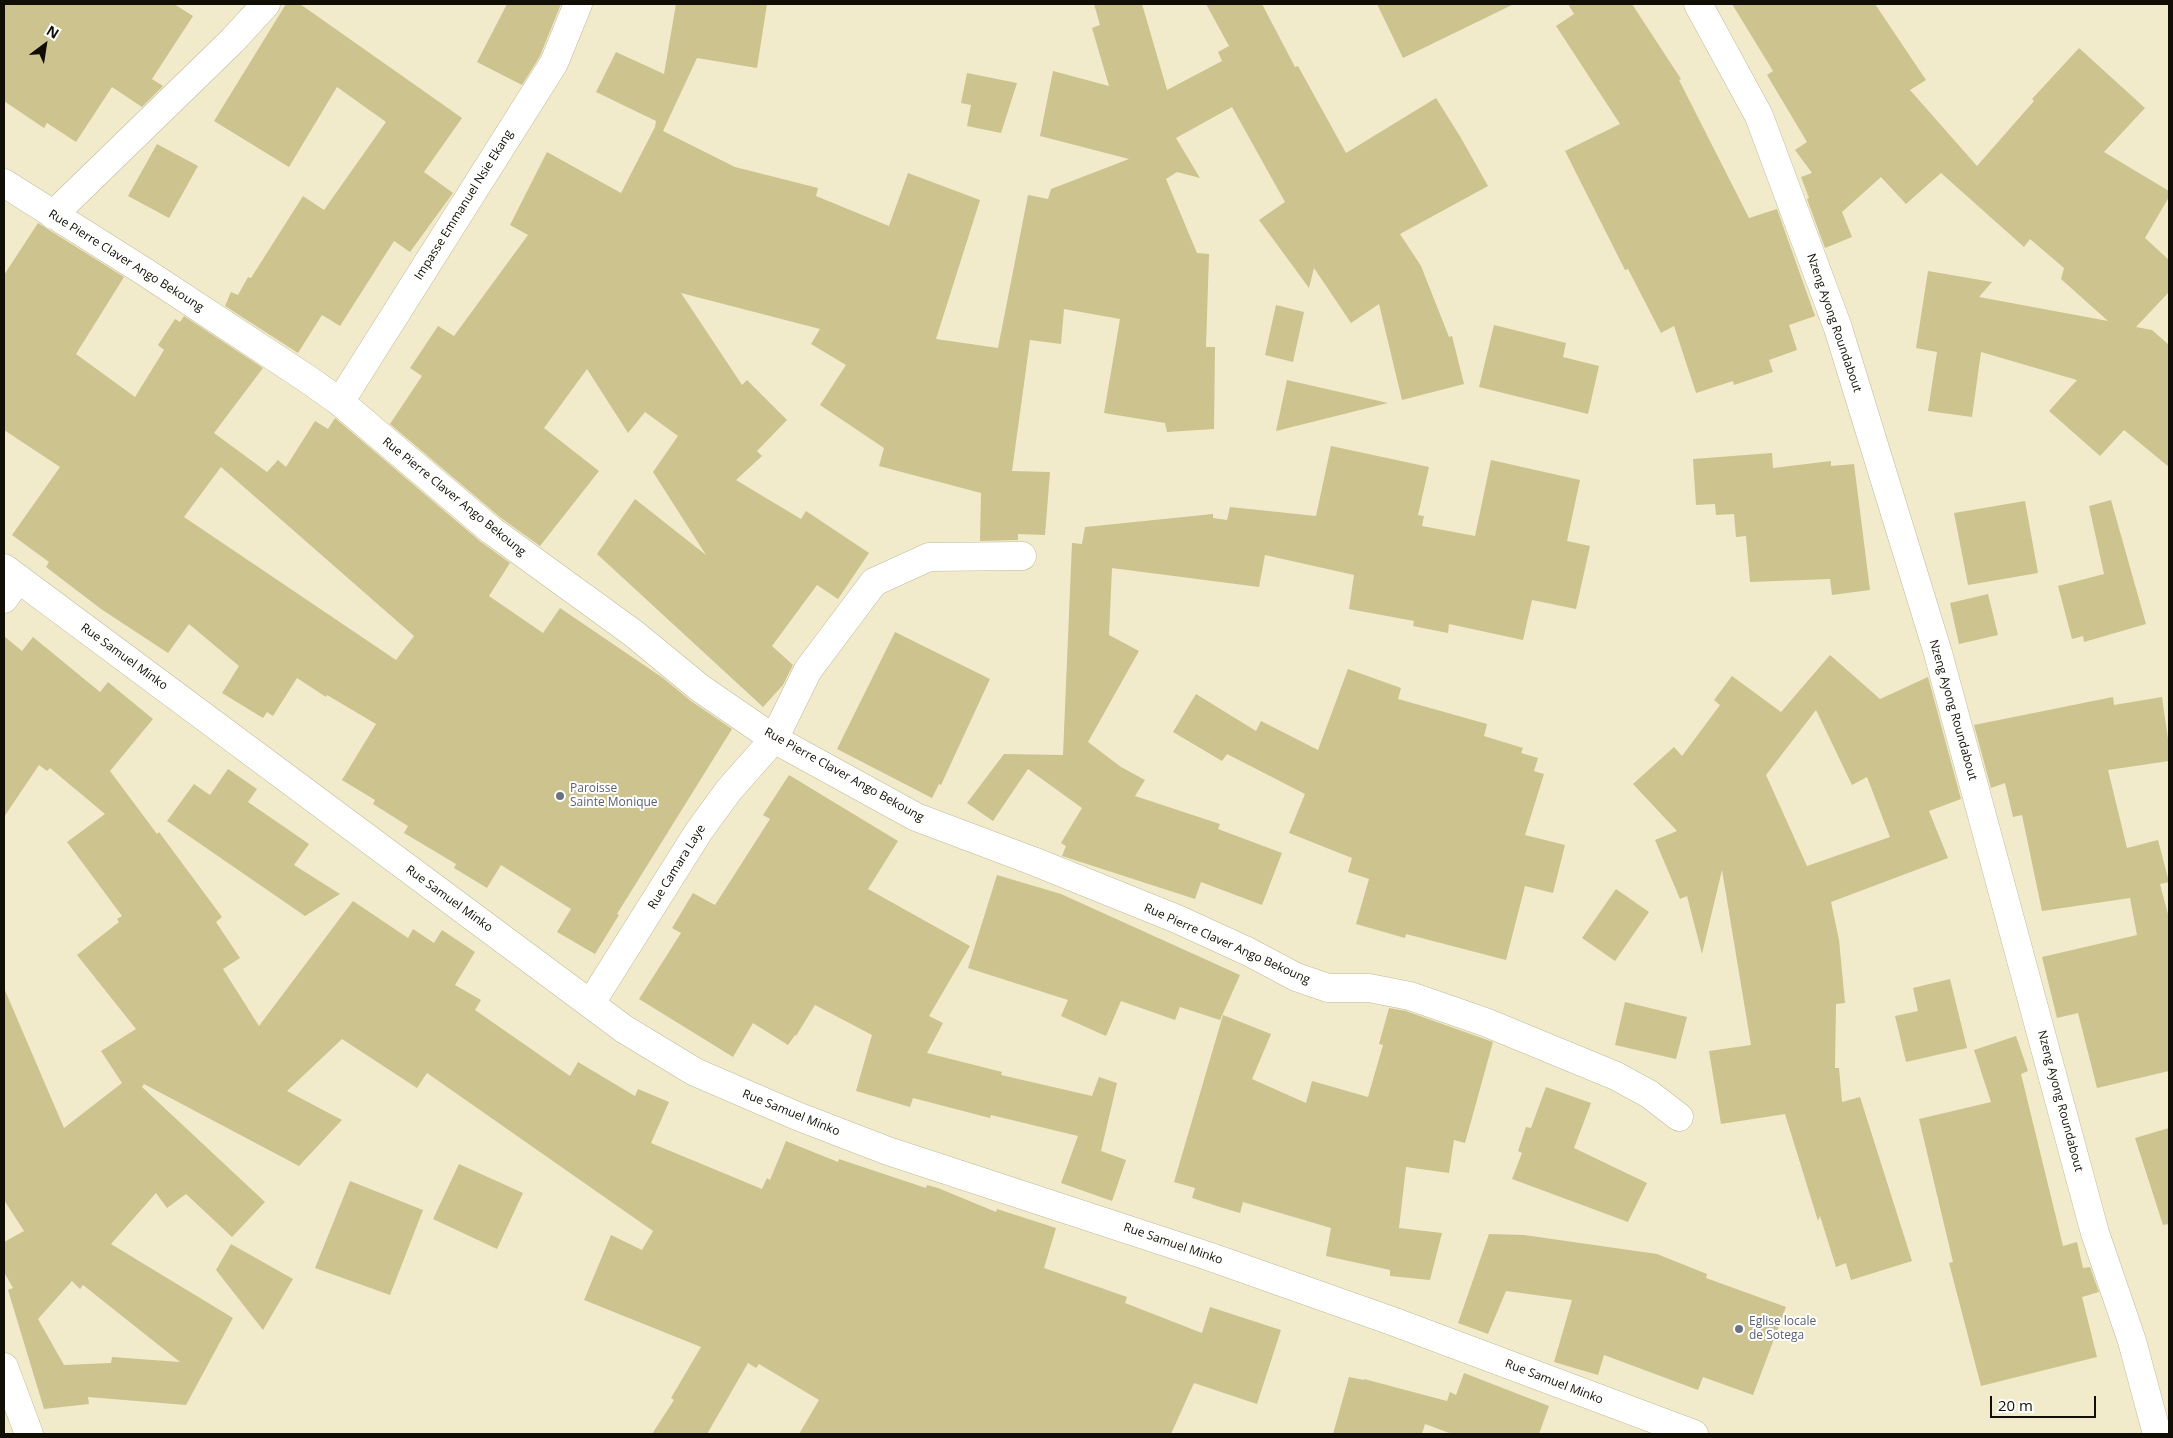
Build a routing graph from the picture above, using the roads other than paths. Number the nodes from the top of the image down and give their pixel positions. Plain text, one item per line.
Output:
1 (266, 4) edge
2 (578, 4) edge
3 (1698, 4) edge
4 (4, 183) edge
5 (53, 215) junction
6 (340, 402) junction
7 (1022, 556) dead end
8 (8, 582) edge
9 (774, 739) junction
10 (591, 1003) junction
11 (1679, 1117) dead end
12 (4, 1367) edge
13 (27, 1428) edge
14 (1694, 1434) edge
15 (2157, 1434) edge

1 - 5 street
2 - 6 street, Impasse Emmanuel Nsie Ekang
3 - 15 street, Nzeng Ayong Roundabout
4 - 5 street, Rue Pierre Claver Ango Bekoung
5 - 6 street, Rue Pierre Claver Ango Bekoung
6 - 9 street, Rue Pierre Claver Ango Bekoung
7 - 9 street, Rue Camara Laye
8 - 10 street, Rue Samuel Minko
9 - 10 street, Rue Camara Laye
9 - 11 street, Rue Pierre Claver Ango Bekoung
10 - 14 street, Rue Samuel Minko
12 - 13 street

